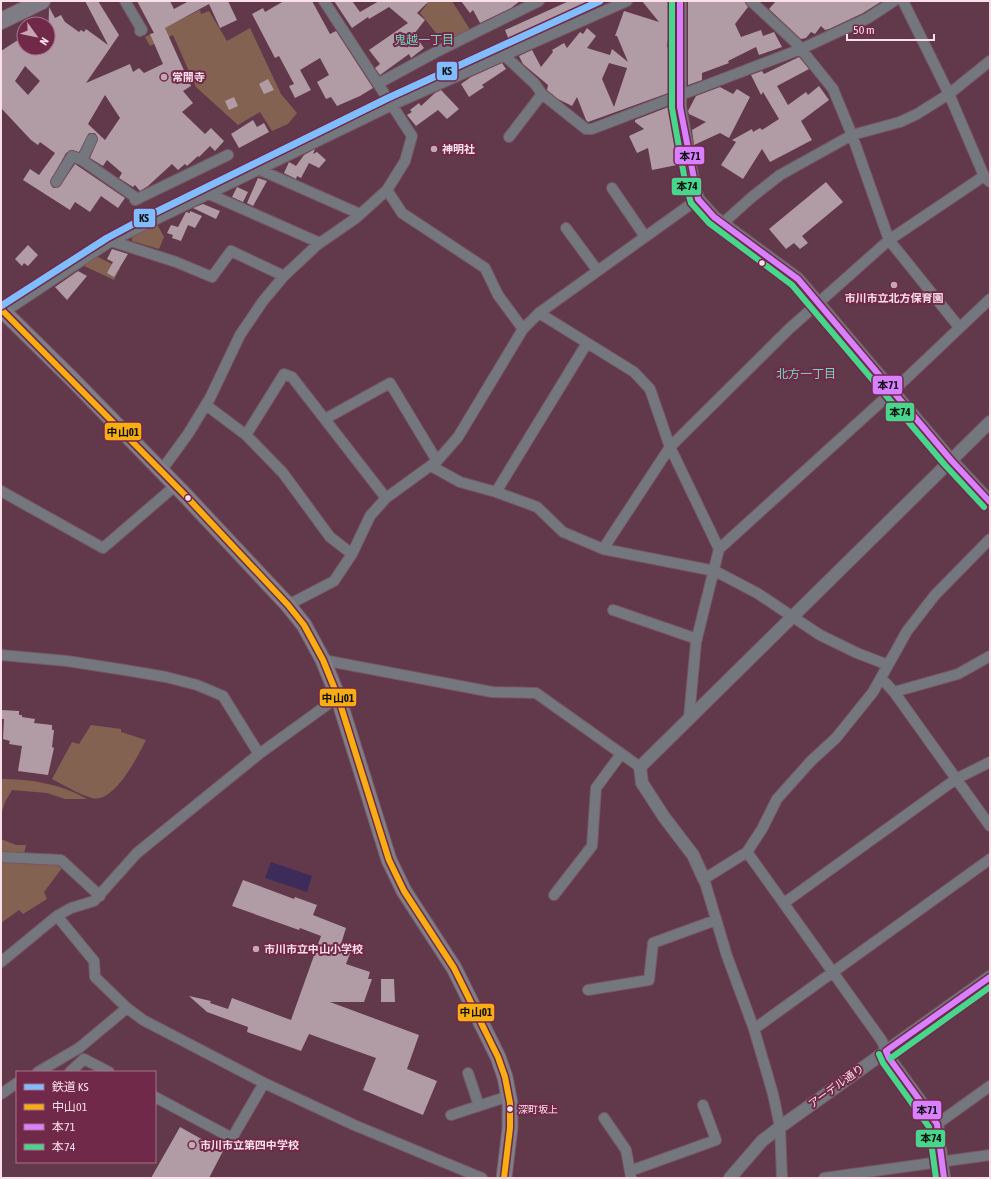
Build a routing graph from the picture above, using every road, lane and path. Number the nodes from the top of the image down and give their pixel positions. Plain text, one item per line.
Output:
1 (42, 1) edge
2 (125, 1) edge
3 (324, 1) edge
4 (538, 1) edge
5 (627, 1) edge
6 (680, 1) edge
7 (751, 1) edge
8 (894, 1) edge
9 (903, 1) edge
10 (1, 21) edge
11 (140, 31) dead end
12 (801, 49) junction
13 (503, 54) junction
14 (990, 61) edge
15 (379, 83) junction
16 (542, 94) junction
17 (949, 94) junction
18 (679, 96) junction
19 (392, 105) junction
20 (852, 135) junction
21 (509, 137) dead end
22 (92, 139) dead end
23 (228, 155) dead end
24 (82, 160) junction
25 (258, 170) junction
26 (987, 179) edge
27 (56, 182) dead end
28 (612, 188) dead end
29 (387, 190) junction
30 (208, 194) junction
31 (698, 198) junction
32 (360, 214) junction
33 (723, 223) junction
34 (566, 228) dead end
35 (644, 235) junction
36 (889, 240) junction
37 (111, 241) junction
38 (320, 243) junction
39 (597, 270) junction
40 (284, 276) junction
41 (990, 299) edge
42 (818, 303) junction
43 (539, 312) junction
44 (3, 313) edge
45 (959, 328) junction
46 (523, 329) junction
47 (587, 343) junction
48 (893, 391) junction
49 (206, 405) junction
50 (325, 419) junction
51 (990, 422) edge
52 (246, 435) junction
53 (670, 447) junction
54 (951, 460) junction
55 (434, 463) junction
56 (161, 471) junction
57 (175, 486) junction
58 (1, 491) edge
59 (496, 492) junction
60 (386, 498) junction
61 (990, 502) edge
62 (990, 539) edge
63 (603, 549) junction
64 (720, 549) junction
65 (352, 554) junction
66 (715, 570) junction
67 (288, 605) junction
68 (613, 610) dead end
69 (792, 618) junction
70 (697, 639) junction
71 (1, 654) edge
72 (990, 656) edge
73 (323, 660) junction
74 (888, 664) junction
75 (882, 679) junction
76 (894, 692) junction
77 (338, 697) junction
78 (689, 718) junction
79 (259, 754) junction
80 (621, 754) junction
81 (990, 762) edge
82 (640, 767) junction
83 (956, 778) junction
84 (990, 826) edge
85 (747, 852) junction
86 (1, 857) edge
87 (990, 859) edge
88 (704, 879) junction
89 (554, 895) dead end
90 (100, 896) junction
91 (784, 903) junction
92 (57, 916) junction
93 (716, 920) junction
94 (1, 962) edge
95 (833, 973) junction
96 (990, 977) edge
97 (588, 990) dead end
98 (127, 1008) junction
99 (754, 1029) junction
100 (886, 1050) junction
101 (43, 1071) edge
102 (71, 1071) edge
103 (107, 1071) edge
104 (468, 1073) dead end
105 (264, 1083) junction
106 (16, 1084) edge
107 (990, 1086) edge
108 (1, 1094) edge
109 (509, 1096) junction
110 (156, 1098) edge
111 (703, 1105) dead end
112 (480, 1106) junction
113 (451, 1115) dead end
114 (604, 1118) dead end
115 (937, 1124) junction
116 (780, 1127) junction
117 (990, 1155) edge
118 (942, 1162) junction
119 (631, 1175) edge
120 (859, 1176) edge
121 (482, 1178) edge
122 (504, 1178) edge
123 (730, 1178) edge
124 (782, 1178) edge
125 (824, 1178) edge
126 (944, 1178) edge

1 - 10 highway
2 - 11 street
3 - 15 street
4 - 15 street
5 - 13 street
6 - 18 street
7 - 12 street
8 - 12 street
9 - 17 street
12 - 18 street
12 - 20 street
13 - 16 street
13 - 19 street
14 - 17 street
15 - 19 street
16 - 18 street
16 - 21 street
17 - 20 street
17 - 26 street
18 - 31 street
19 - 25 street
19 - 29 street
20 - 33 street
20 - 36 street
22 - 24 street
23 - 24 street
24 - 27 street
25 - 30 street
25 - 32 street
26 - 36 street
28 - 35 street
29 - 32 street
29 - 46 street
30 - 37 street
30 - 38 street
31 - 33 street
31 - 35 street
32 - 38 street
33 - 42 street
34 - 39 street
35 - 39 street
36 - 42 street
36 - 45 street
37 - 40 street
37 - 44 street
38 - 40 street
39 - 43 street
40 - 49 street
41 - 45 street
42 - 48 street
42 - 53 street
43 - 46 street
43 - 47 street
44 - 56 main road
45 - 48 street
46 - 55 street
47 - 53 street
47 - 59 street
48 - 54 street
48 - 64 street
49 - 52 street
49 - 56 street
50 - 52 street
50 - 55 street
50 - 60 street
51 - 54 street
52 - 65 street
53 - 63 street
53 - 64 street
54 - 61 street
54 - 69 street
55 - 59 street
55 - 60 street
56 - 57 main road
57 - 58 street
57 - 67 main road
59 - 63 street
60 - 65 street
62 - 74 street
63 - 66 street
64 - 66 street
65 - 67 street
66 - 69 street
66 - 70 street
67 - 73 main road
68 - 70 street
69 - 74 street
69 - 78 street
70 - 78 street
71 - 79 street
72 - 76 street
73 - 77 main road
73 - 80 street
74 - 75 street
75 - 76 street
75 - 85 street
76 - 83 street
77 - 79 street
77 - 109 main road
78 - 82 street
79 - 90 street
80 - 82 street
80 - 89 street
81 - 83 street
82 - 88 street
83 - 84 street
83 - 91 street
85 - 88 street
85 - 91 street
86 - 90 street
87 - 95 street
88 - 93 street
90 - 92 street
91 - 95 street
92 - 94 street
92 - 98 street
93 - 97 street
93 - 99 street
95 - 99 street
95 - 100 street
96 - 100 street, アーデル通り
98 - 101 street
98 - 105 street
99 - 116 street
100 - 115 street
100 - 116 street, アーデル通り
102 - 103 street
104 - 112 street
105 - 110 street
105 - 121 street
106 - 108 street
107 - 115 street
109 - 112 street
109 - 122 main road
111 - 119 street
112 - 113 street
114 - 119 street
115 - 118 street
116 - 123 street, アーデル通り
116 - 124 street
117 - 118 street
118 - 120 street
118 - 126 street
120 - 125 street

